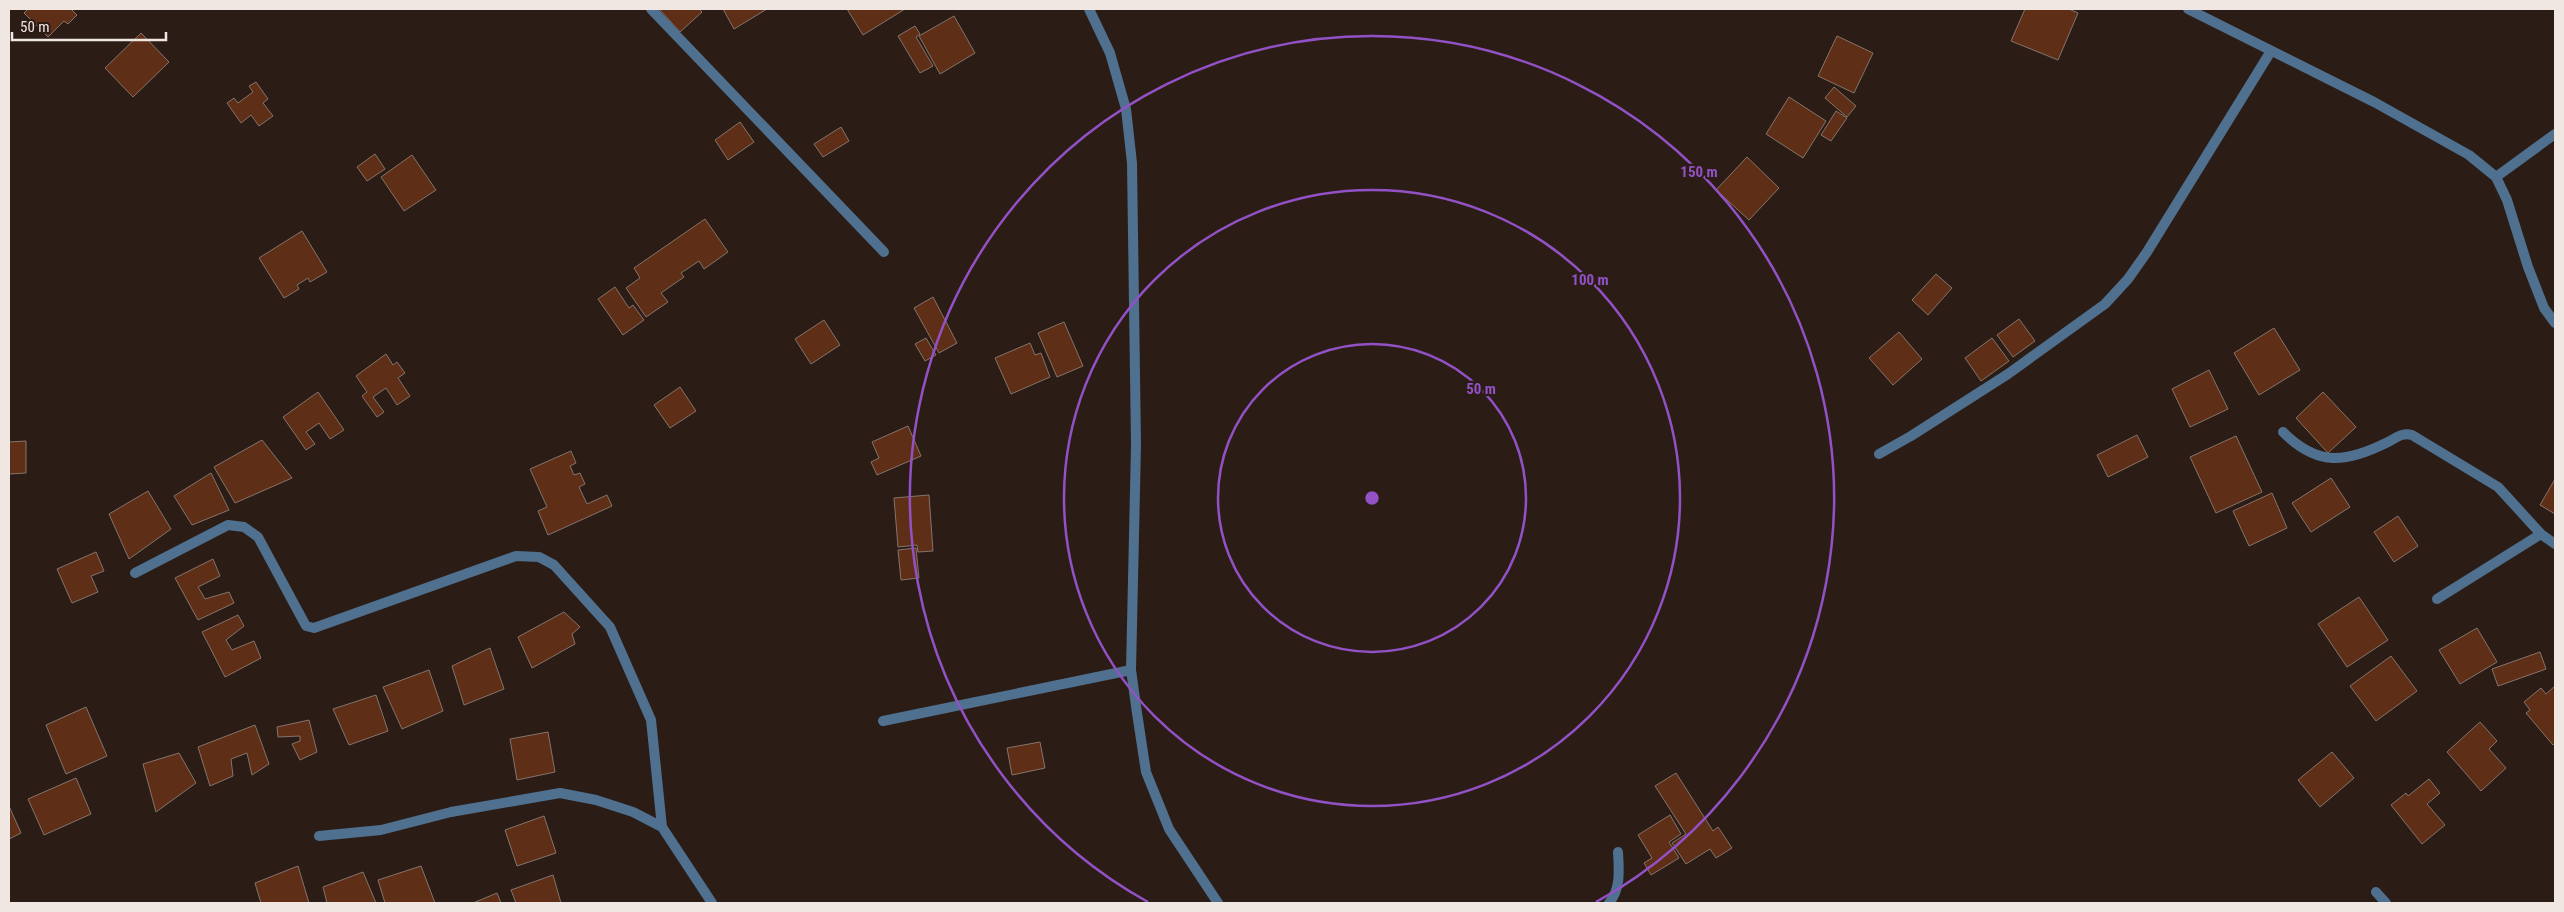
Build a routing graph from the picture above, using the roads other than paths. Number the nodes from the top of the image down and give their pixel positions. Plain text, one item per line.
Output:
1 (651, 9) edge
2 (1089, 9) edge
3 (2188, 9) edge
4 (2271, 50) junction
5 (2555, 134) edge
6 (2496, 177) junction
7 (884, 252) dead end
8 (2555, 323) edge
9 (2283, 432) dead end
10 (1879, 454) dead end
11 (2541, 534) junction
12 (2555, 544) edge
13 (135, 573) dead end
14 (2437, 599) dead end
15 (1131, 670) junction
16 (883, 721) dead end
17 (662, 827) junction
18 (319, 836) dead end
19 (1618, 852) dead end
20 (2376, 892) dead end
21 (712, 903) edge
22 (1218, 903) edge
23 (1608, 903) edge
24 (2386, 903) edge

1 - 7 street
2 - 15 street
3 - 4 street
4 - 6 street
4 - 10 street
5 - 6 street
6 - 8 street
9 - 11 street
11 - 12 street
11 - 14 street
13 - 17 street
15 - 16 street
15 - 22 street
17 - 18 street
17 - 21 street
19 - 23 street
20 - 24 street

